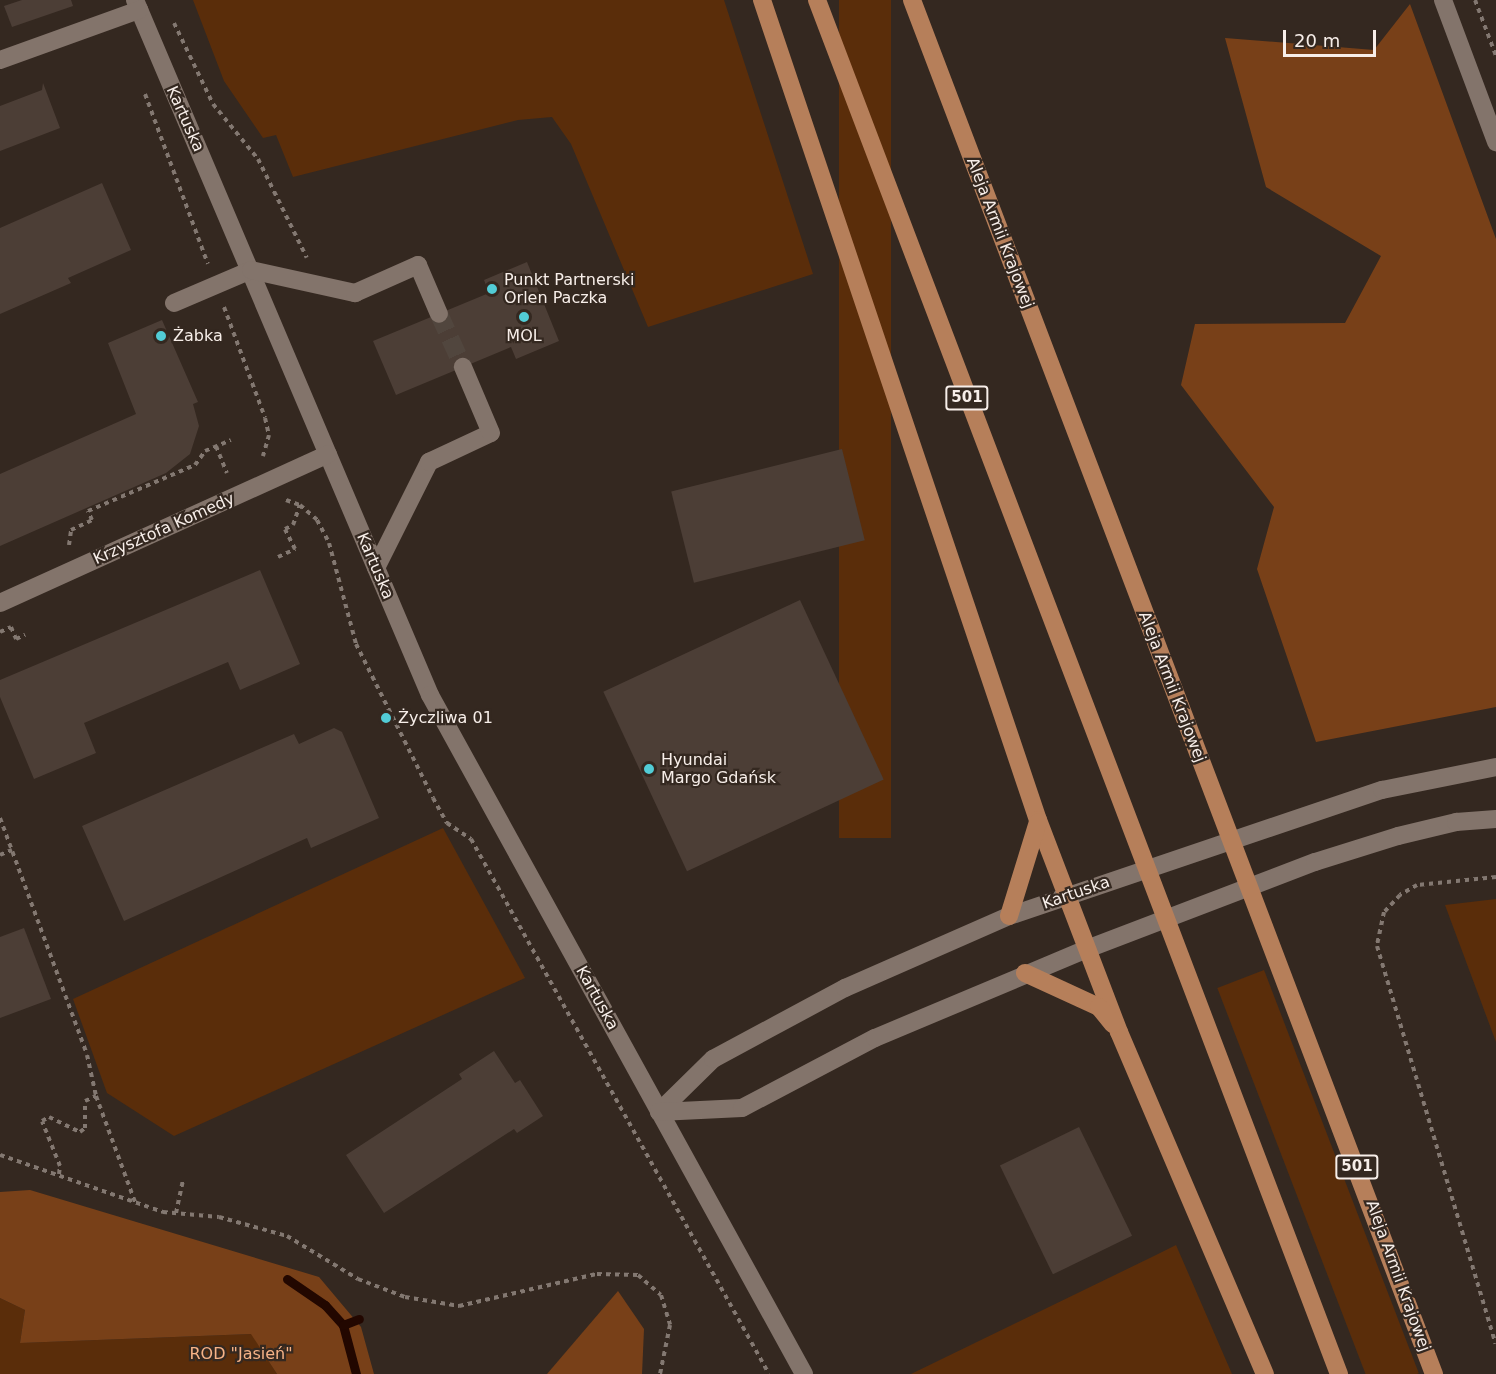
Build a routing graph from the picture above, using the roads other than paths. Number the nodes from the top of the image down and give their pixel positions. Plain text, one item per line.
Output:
1 (762, 0) edge
2 (817, 0) edge
3 (912, 0) edge
4 (1443, 0) edge
5 (137, 5) edge
6 (0, 60) edge
7 (1496, 142) edge
8 (251, 270) junction
9 (174, 303) dead end
10 (439, 314) tunnel mouth
11 (463, 367) tunnel mouth
12 (328, 454) junction
13 (376, 568) junction
14 (0, 603) edge
15 (1496, 767) edge
16 (1496, 819) edge
17 (1038, 820) junction
18 (1067, 896) junction
19 (1009, 916) junction
20 (1087, 949) junction
21 (1024, 973) junction
22 (1119, 1032) junction
23 (659, 1112) junction
24 (804, 1374) edge
25 (1265, 1374) edge
26 (1339, 1374) edge
27 (1434, 1374) edge

1 - 17 main road
2 - 26 main road, 501
3 - 27 main road, Aleja Armii Krajowej / 501
4 - 7 street
5 - 6 street
5 - 8 street, Kartuska
8 - 9 street
8 - 10 street
8 - 12 street, Kartuska
11 - 13 street
12 - 13 street, Kartuska
12 - 14 street, Krzysztofa Komedy
13 - 23 street, Kartuska
15 - 18 street, Kartuska
16 - 20 street
17 - 18 main road
17 - 19 main road
18 - 19 street, Kartuska
18 - 20 main road
19 - 23 street, Kartuska
20 - 21 street
20 - 22 main road
21 - 22 main road
21 - 23 street
22 - 25 main road
23 - 24 street, Kartuska

